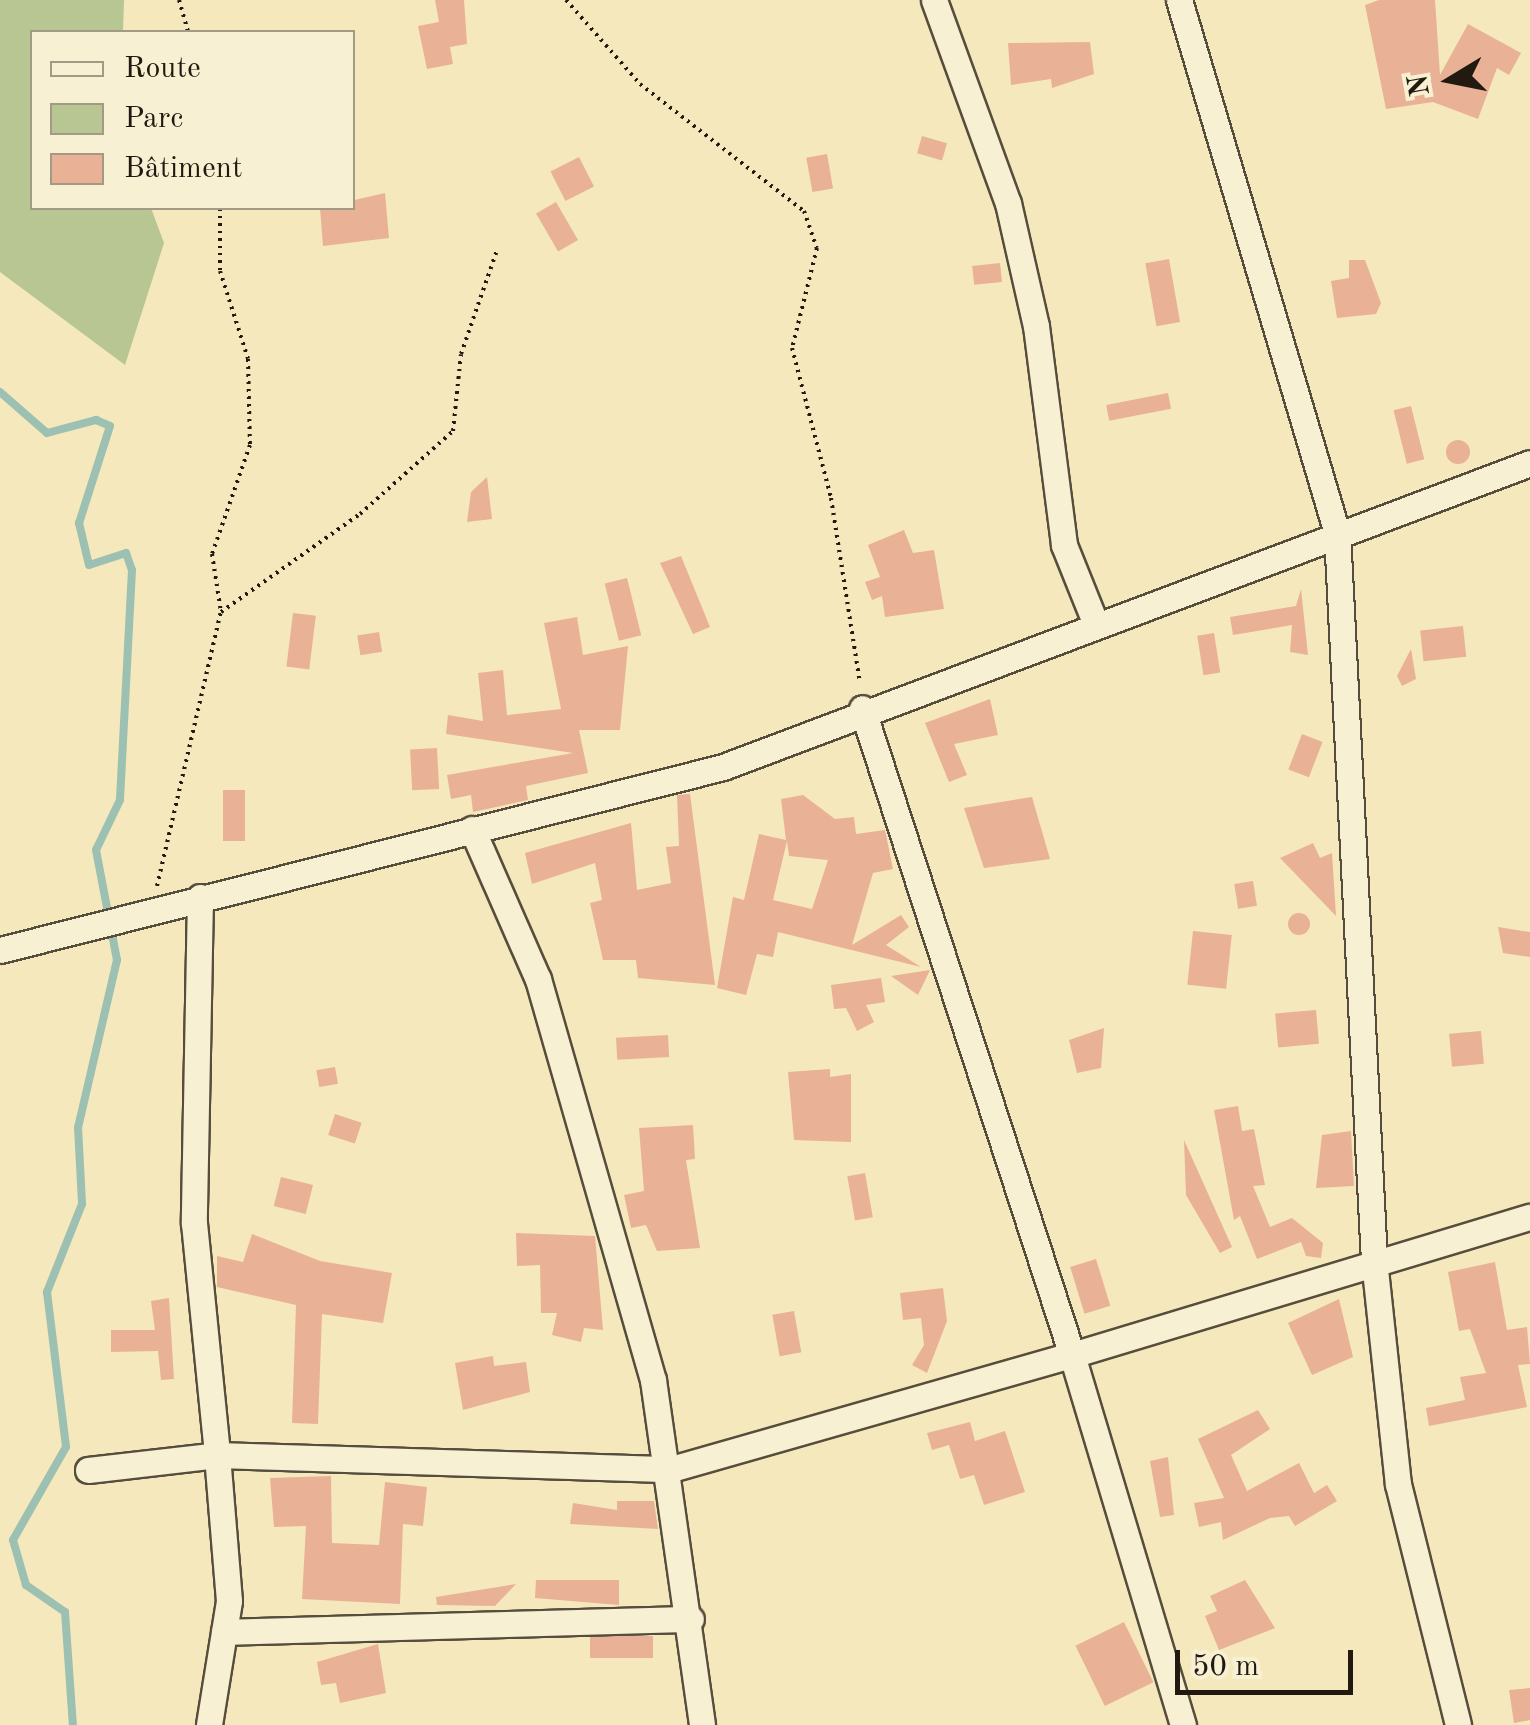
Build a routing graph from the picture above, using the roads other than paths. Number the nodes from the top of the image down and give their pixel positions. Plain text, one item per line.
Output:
1 (934, 0) edge
2 (1179, 0) edge
3 (1530, 462) edge
4 (1337, 533) junction
5 (1095, 622) junction
6 (862, 708) junction
7 (472, 829) junction
8 (200, 896) junction
9 (0, 950) edge
10 (1530, 1217) edge
11 (1374, 1260) junction
12 (1072, 1355) junction
13 (216, 1456) junction
14 (672, 1469) junction
15 (88, 1470) dead end
16 (691, 1619) junction
17 (224, 1632) junction
18 (1180, 1724) edge
19 (209, 1725) edge
20 (702, 1725) edge
21 (1458, 1725) edge

1 - 5 street
2 - 4 street
3 - 4 street
4 - 5 street
4 - 11 street
5 - 6 street
6 - 7 street
6 - 12 street
7 - 8 street
7 - 14 street
8 - 9 street
8 - 13 street
10 - 11 street
11 - 12 street
11 - 21 street
12 - 14 street
12 - 18 street
13 - 14 street
13 - 15 street
13 - 17 street
14 - 16 street
16 - 17 street
16 - 20 street
17 - 19 street

